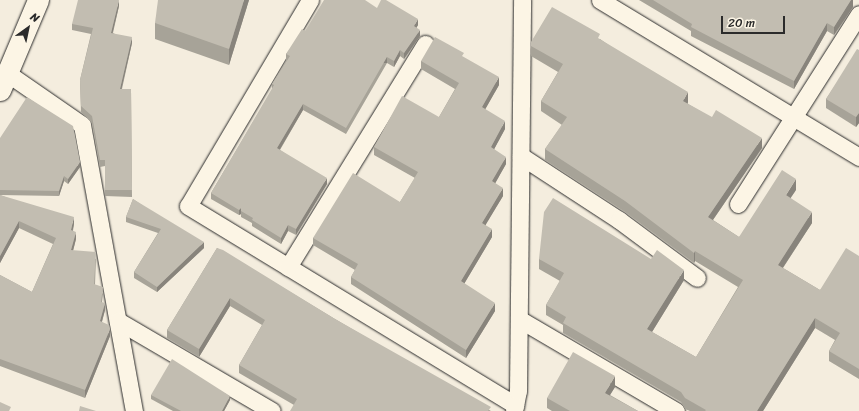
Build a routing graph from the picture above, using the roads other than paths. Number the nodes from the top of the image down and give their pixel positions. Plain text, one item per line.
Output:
1 (38, 0) edge
2 (310, 0) edge
3 (522, 0) edge
4 (600, 0) edge
5 (859, 14) edge
6 (425, 44) dead end
7 (4, 82) edge
8 (793, 117) junction
9 (521, 156) junction
10 (859, 157) edge
11 (738, 204) dead end
12 (288, 268) junction
13 (697, 278) dead end
14 (519, 319) junction
15 (118, 322) junction
16 (514, 408) edge
17 (136, 410) edge
18 (272, 411) edge
19 (676, 411) edge

1 - 7 street
2 - 12 street
3 - 9 street
4 - 8 street
5 - 8 street
6 - 12 street
7 - 15 street
8 - 10 street
8 - 11 street
9 - 13 street
9 - 14 street
12 - 16 street
14 - 16 street
14 - 19 street
15 - 17 street
15 - 18 street

